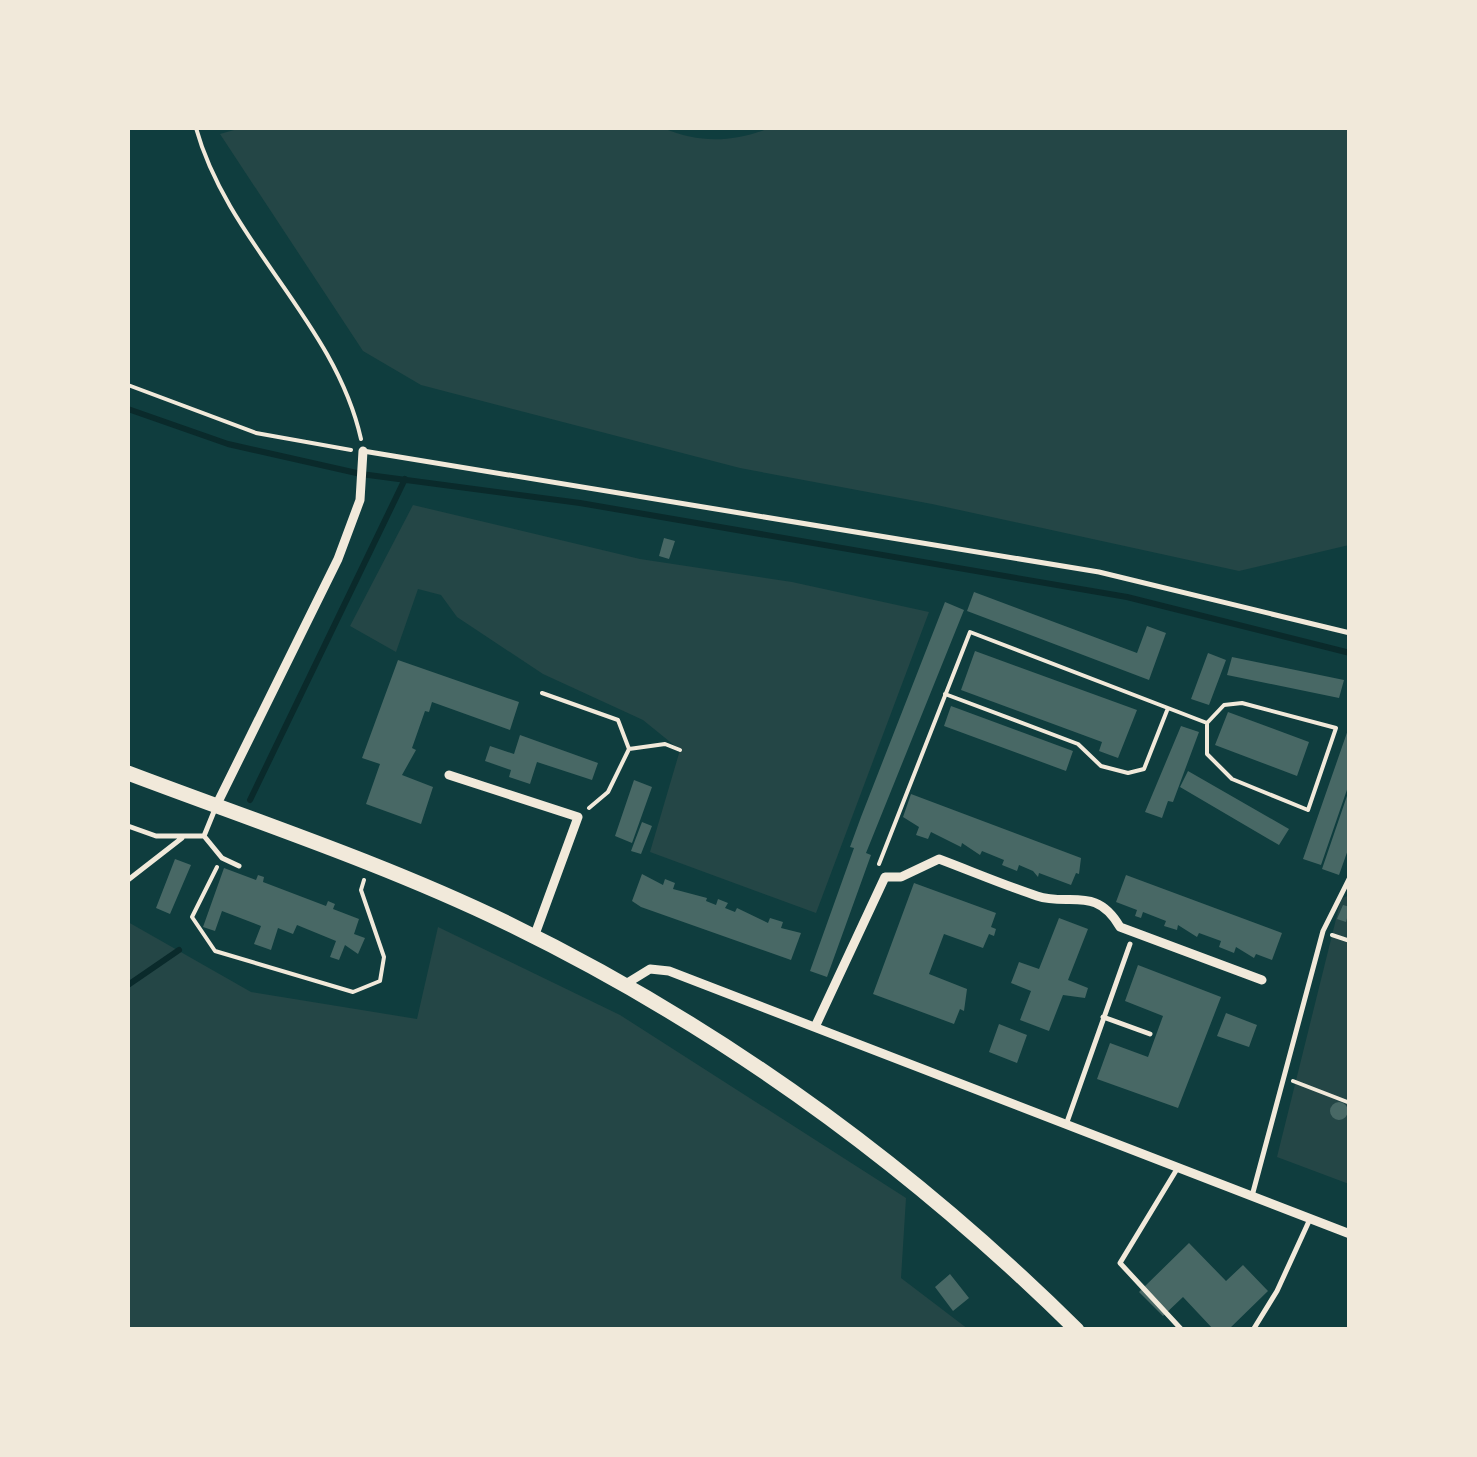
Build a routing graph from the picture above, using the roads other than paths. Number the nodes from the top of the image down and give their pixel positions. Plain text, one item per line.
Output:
1 (363, 451) joint
2 (1350, 633) edge
3 (128, 773) edge
4 (450, 774) dead end
5 (216, 806) junction
6 (128, 826) edge
7 (184, 836) junction
8 (204, 836) junction
9 (239, 866) dead end
10 (1350, 877) edge
11 (128, 880) edge
12 (534, 937) junction
13 (1130, 944) dead end
14 (1262, 980) dead end
15 (624, 985) junction
16 (1103, 1018) junction
17 (815, 1027) junction
18 (1150, 1034) dead end
19 (1066, 1125) junction
20 (1177, 1168) junction
21 (1252, 1196) junction
22 (1310, 1219) junction
23 (1350, 1234) edge
24 (1077, 1330) edge
25 (1182, 1330) edge
26 (1253, 1330) edge

1 - 2 lane
1 - 5 street
3 - 5 main road
4 - 12 street
5 - 8 lane
5 - 12 main road
6 - 7 lane
7 - 8 lane
7 - 11 lane
8 - 9 lane
10 - 21 lane
12 - 15 main road
13 - 16 lane
14 - 17 street
15 - 17 street
15 - 24 main road
16 - 18 lane
16 - 19 lane
17 - 19 street
19 - 20 street
20 - 21 street
20 - 25 lane
21 - 22 street
22 - 23 street
22 - 26 lane

